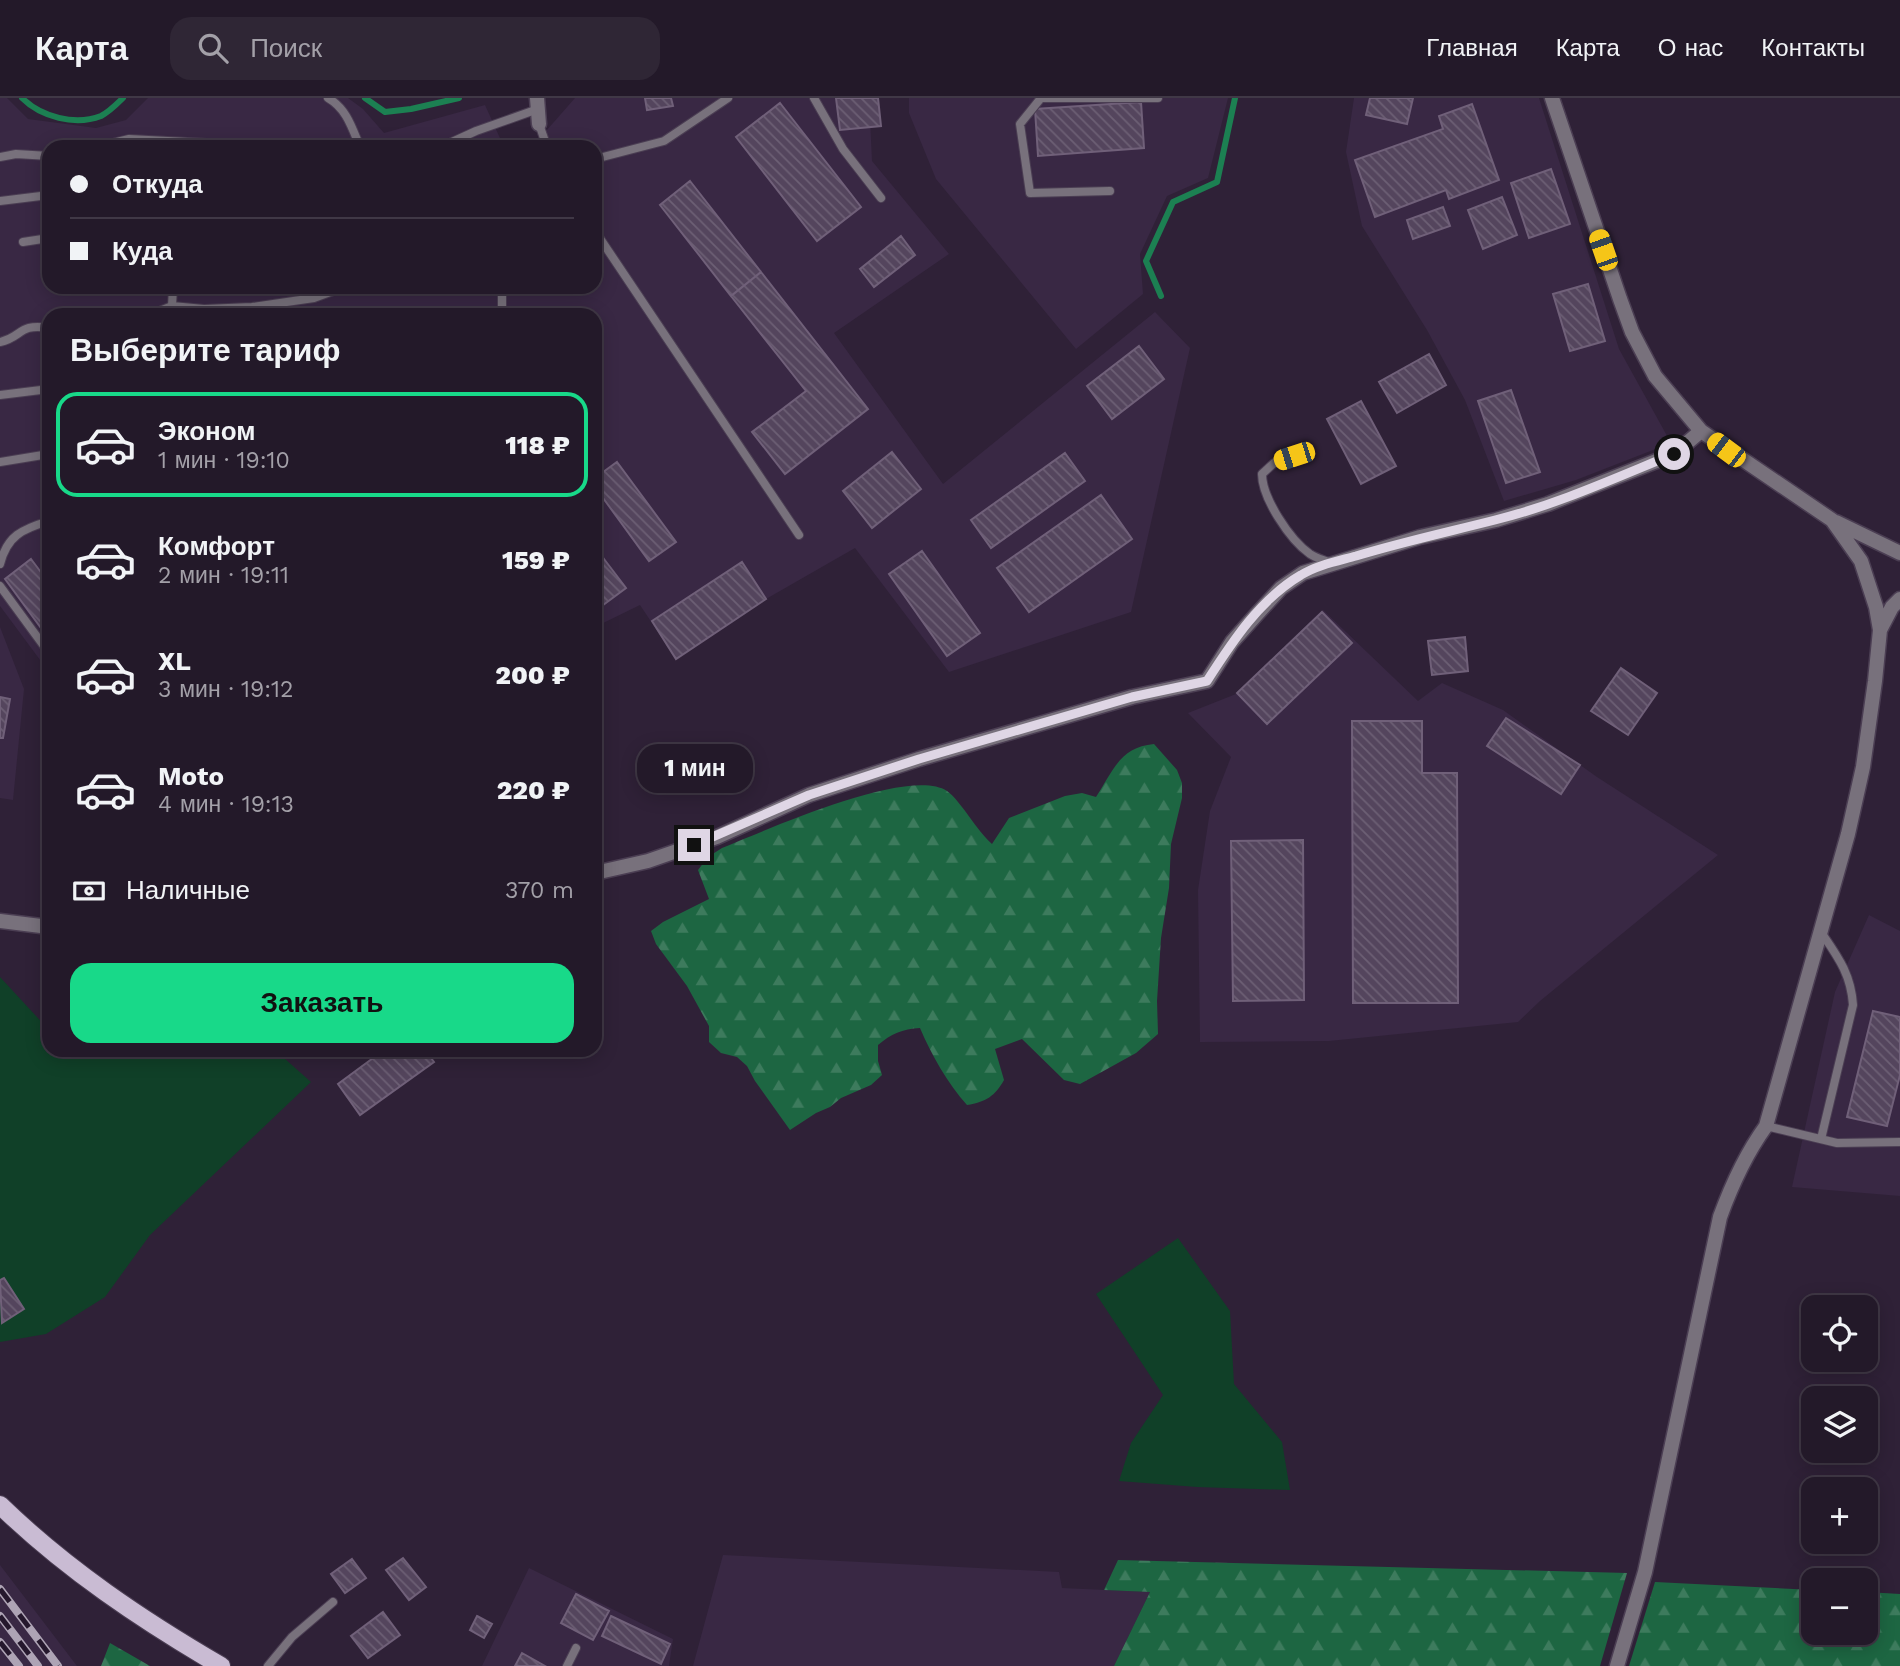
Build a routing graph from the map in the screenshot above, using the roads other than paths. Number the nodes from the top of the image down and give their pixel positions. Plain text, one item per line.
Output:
1 (328, 98) edge
2 (728, 98) edge
3 (814, 98) edge
4 (1158, 98) edge
5 (1552, 98) edge
6 (538, 110) edge
7 (357, 140) edge
8 (457, 140) edge
9 (545, 140) edge
10 (42, 156) edge
11 (0, 157) edge
12 (602, 157) edge
13 (1110, 191) dead end
14 (42, 196) edge
15 (881, 198) dead end
16 (0, 201) edge
17 (42, 239) edge
18 (602, 241) edge
19 (23, 242) dead end
20 (173, 294) edge
21 (325, 294) edge
22 (172, 306) junction
23 (167, 308) edge
24 (193, 308) edge
25 (228, 308) edge
26 (42, 328) edge
27 (0, 342) edge
28 (42, 390) edge
29 (0, 395) edge
30 (1701, 431) junction
31 (42, 455) edge
32 (1294, 456) dead end
33 (0, 462) edge
34 (1832, 520) junction
35 (42, 524) edge
36 (799, 535) dead end
37 (1900, 553) edge
38 (1331, 563) junction
39 (0, 564) edge
40 (0, 586) edge
41 (1900, 599) edge
42 (1880, 631) junction
43 (42, 643) edge
44 (602, 872) edge
45 (0, 921) edge
46 (42, 926) edge
47 (1821, 932) junction
48 (1766, 1126) junction
49 (1821, 1139) junction
50 (1900, 1142) edge
51 (0, 1505) edge
52 (333, 1602) dead end
53 (576, 1648) dead end
54 (221, 1666) edge
55 (268, 1666) edge
56 (567, 1666) edge
57 (1617, 1666) edge

1 - 7 lane
2 - 12 lane
3 - 15 lane
4 - 13 lane
5 - 30 street
6 - 8 lane
6 - 9 lane
10 - 11 lane
14 - 16 lane
17 - 19 lane
18 - 36 lane
20 - 22 lane
21 - 25 lane
22 - 23 lane
22 - 24 lane
26 - 27 lane
28 - 29 lane
30 - 34 street
30 - 38 street
31 - 33 lane
32 - 38 lane
34 - 37 street
34 - 42 street
35 - 39 lane
38 - 44 street
40 - 43 lane
41 - 42 street
42 - 47 street
45 - 46 street
47 - 48 street
47 - 49 lane
48 - 49 lane
48 - 57 street
49 - 50 lane
51 - 54 main road
52 - 55 lane
53 - 56 lane

